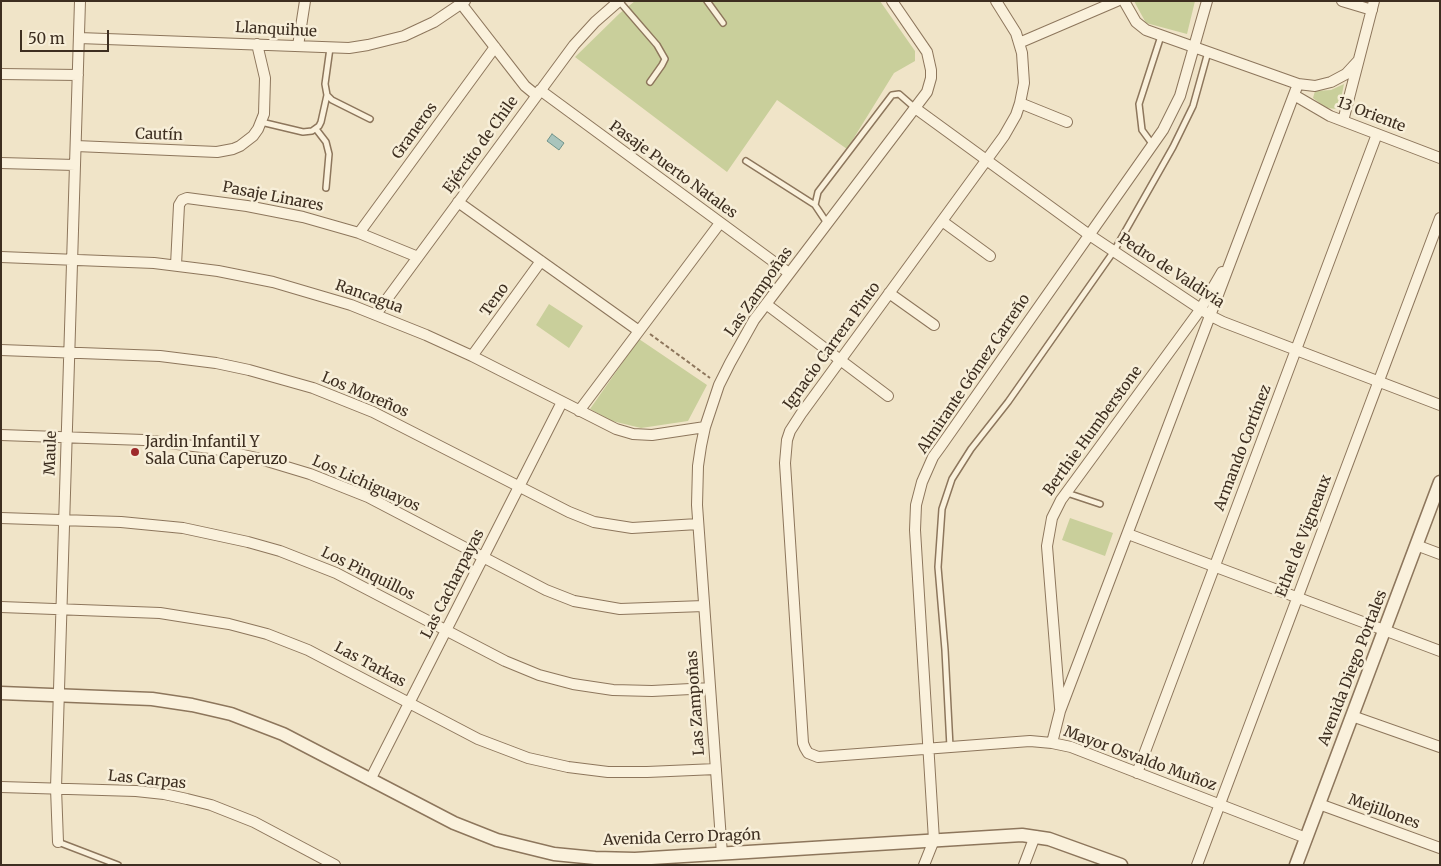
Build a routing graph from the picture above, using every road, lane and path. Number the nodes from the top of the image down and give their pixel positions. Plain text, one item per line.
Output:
1 (80, 1) edge
2 (305, 1) edge
3 (618, 1) edge
4 (707, 1) edge
5 (892, 1) edge
6 (996, 1) edge
7 (1117, 1) edge
8 (1124, 1) edge
9 (1207, 1) edge
10 (1342, 1) edge
11 (462, 2) edge
12 (1373, 6) edge
13 (723, 23) dead end
14 (1161, 36) junction
15 (79, 38) junction
16 (1020, 43) junction
17 (257, 44) junction
18 (298, 46) junction
19 (495, 47) junction
20 (1195, 47) junction
21 (330, 48) junction
22 (1208, 51) junction
23 (1358, 61) junction
24 (1, 74) edge
25 (78, 76) junction
26 (650, 82) dead end
27 (1298, 84) junction
28 (538, 93) junction
29 (327, 95) junction
30 (1294, 95) junction
31 (1020, 103) junction
32 (915, 108) junction
33 (370, 119) dead end
34 (1343, 121) junction
35 (262, 122) junction
36 (1067, 122) dead end
37 (316, 129) junction
38 (1377, 134) junction
39 (1154, 145) junction
40 (76, 146) junction
41 (1440, 158) edge
42 (986, 160) junction
43 (746, 161) dead end
44 (1, 163) edge
45 (75, 165) junction
46 (326, 188) dead end
47 (458, 202) junction
48 (815, 204) junction
49 (1440, 218) edge
50 (942, 221) junction
51 (720, 223) junction
52 (828, 223) junction
53 (359, 233) junction
54 (1088, 234) junction
55 (1114, 251) junction
56 (1233, 251) junction
57 (990, 256) dead end
58 (1, 257) edge
59 (418, 257) junction
60 (72, 259) junction
61 (541, 261) junction
62 (176, 265) junction
63 (789, 274) junction
64 (889, 292) junction
65 (766, 304) junction
66 (1200, 310) junction
67 (376, 314) junction
68 (1211, 316) junction
69 (934, 325) dead end
70 (640, 329) junction
71 (1, 350) edge
72 (1296, 350) junction
73 (70, 352) junction
74 (472, 356) junction
75 (840, 360) junction
76 (1379, 381) junction
77 (719, 385) junction
78 (888, 396) dead end
79 (562, 402) junction
80 (1440, 405) edge
81 (579, 411) junction
82 (705, 427) junction
83 (1, 435) edge
84 (67, 437) junction
85 (1440, 482) edge
86 (519, 487) junction
87 (1066, 492) junction
88 (1100, 504) dead end
89 (1, 518) edge
90 (64, 520) junction
91 (698, 524) junction
92 (1128, 534) junction
93 (1416, 545) junction
94 (1440, 554) edge
95 (483, 557) junction
96 (1215, 566) junction
97 (1298, 597) junction
98 (704, 606) junction
99 (1, 607) edge
100 (62, 609) junction
101 (446, 630) junction
102 (1384, 630) junction
103 (1440, 651) edge
104 (710, 688) junction
105 (1, 693) edge
106 (59, 695) junction
107 (409, 703) junction
108 (1060, 711) junction
109 (1352, 716) junction
110 (1052, 742) junction
111 (950, 747) junction
112 (1440, 747) edge
113 (928, 749) junction
114 (808, 753) joint
115 (716, 769) junction
116 (1137, 773) junction
117 (370, 780) junction
118 (1, 788) edge
119 (56, 788) junction
120 (1319, 804) junction
121 (1220, 805) junction
122 (1035, 836) junction
123 (1306, 838) junction
124 (934, 840) junction
125 (58, 842) joint
126 (1440, 848) edge
127 (722, 854) junction
128 (118, 865) edge
129 (335, 865) edge
130 (924, 865) edge
131 (1024, 865) edge
132 (1121, 865) edge
133 (1197, 865) edge
134 (1296, 865) edge

1 - 15 street, Maule
2 - 18 street
3 - 26 lane
3 - 28 street, Ejército de Chile
4 - 13 lane
5 - 32 street, Las Zampoñas
6 - 16 street, Ignacio Carrera Pinto
7 - 16 street
8 - 14 street
9 - 20 street, Almirante Gómez Carreño
10 - 12 street
11 - 19 street, Pasaje Puerto Natales
11 - 21 street, Llanquihue
12 - 23 street
14 - 20 street
14 - 39 lane
15 - 17 street, Llanquihue
15 - 25 street, Maule
16 - 31 street, Ignacio Carrera Pinto
17 - 18 street, Llanquihue
17 - 35 street
18 - 21 street, Llanquihue
19 - 28 street, Pasaje Puerto Natales
19 - 53 street, Graneros
20 - 22 street
20 - 39 street, Almirante Gómez Carreño
21 - 29 lane
22 - 27 street
22 - 55 lane
23 - 27 street
23 - 34 street
24 - 25 street
25 - 40 street, Maule
27 - 30 street, Berthie Humberstone
28 - 47 street, Ejército de Chile
28 - 51 street, Pasaje Puerto Natales
29 - 33 lane
29 - 37 lane
30 - 34 street, 13 Oriente
30 - 56 street, Berthie Humberstone
31 - 36 street
31 - 42 street, Ignacio Carrera Pinto
32 - 42 street, Pedro de Valdivia
32 - 48 lane
32 - 52 street, Las Zampoñas
34 - 38 street, 13 Oriente
35 - 37 lane
35 - 40 street, Cautín
37 - 46 lane
38 - 41 street, 13 Oriente
38 - 72 street, Armando Cortínez
39 - 54 street, Almirante Gómez Carreño
40 - 45 street, Maule
42 - 50 street, Ignacio Carrera Pinto
42 - 54 street, Pedro de Valdivia
43 - 48 lane
44 - 45 street
45 - 60 street, Maule
47 - 59 street, Ejército de Chile
47 - 61 street
48 - 52 lane
49 - 76 street, Ethel de Vigneaux
50 - 57 street
50 - 64 street, Ignacio Carrera Pinto
51 - 63 street, Pasaje Puerto Natales
51 - 70 street
52 - 63 street, Las Zampoñas
53 - 59 street, Pasaje Linares
53 - 62 street, Pasaje Linares
54 - 55 street, Pedro de Valdivia
54 - 113 street, Almirante Gómez Carreño
55 - 66 street, Pedro de Valdivia
55 - 111 lane
56 - 66 street, Berthie Humberstone
56 - 68 street, Berthie Humberstone
58 - 60 street, Rancagua
59 - 67 street, Ejército de Chile
60 - 62 street, Rancagua
60 - 73 street, Maule
61 - 70 street
61 - 74 street, Teno
62 - 67 street, Rancagua
63 - 65 street, Las Zampoñas
64 - 69 street
64 - 75 street, Ignacio Carrera Pinto
65 - 75 street
65 - 77 street, Las Zampoñas
66 - 68 street, Pedro de Valdivia
66 - 87 street, Berthie Humberstone
67 - 74 street, Rancagua
68 - 72 street, Pedro de Valdivia
68 - 92 street, Berthie Humberstone
70 - 77 path
70 - 81 street
71 - 73 street, Los Moreños
72 - 76 street, Pedro de Valdivia
72 - 96 street, Armando Cortínez
73 - 84 street, Maule
73 - 86 street, Los Moreños
74 - 79 street, Rancagua
75 - 78 street
75 - 114 street, Ignacio Carrera Pinto
76 - 80 street, Pedro de Valdivia
76 - 97 street, Ethel de Vigneaux
77 - 82 street, Las Zampoñas
79 - 81 street, Rancagua
79 - 86 street, Las Cacharpayas
81 - 82 street, Rancagua
82 - 91 street, Las Zampoñas
83 - 84 street, Los Lichiguayos
84 - 90 street, Maule
84 - 95 street, Los Lichiguayos
85 - 93 street, Avenida Diego Portales
86 - 91 street, Los Moreños
86 - 95 street, Las Cacharpayas
87 - 88 lane
87 - 108 street, Berthie Humberstone
89 - 90 street, Los Pinquillos
90 - 100 street, Maule
90 - 101 street, Los Pinquillos
91 - 98 street, Las Zampoñas
92 - 96 street
92 - 108 street, Berthie Humberstone
93 - 94 street
93 - 102 street, Avenida Diego Portales
95 - 98 street, Los Lichiguayos
95 - 101 street, Las Cacharpayas
96 - 97 street
96 - 116 street, Armando Cortínez
97 - 102 street
97 - 121 street, Ethel de Vigneaux
98 - 104 street, Las Zampoñas
99 - 100 street, Las Tarkas
100 - 106 street, Maule
100 - 107 street, Las Tarkas
101 - 104 street, Los Pinquillos
101 - 107 street, Las Cacharpayas
102 - 103 street
102 - 109 street, Avenida Diego Portales
104 - 115 street, Las Zampoñas
105 - 106 street, Avenida Cerro Dragón
106 - 117 street, Avenida Cerro Dragón
106 - 119 street, Maule
107 - 115 street, Las Tarkas
107 - 117 street, Las Cacharpayas
108 - 110 street, Berthie Humberstone
109 - 112 street
109 - 120 street, Avenida Diego Portales
110 - 111 street, Mayor Osvaldo Muñoz
110 - 116 street, Mayor Osvaldo Muñoz
111 - 113 street, Mayor Osvaldo Muñoz
113 - 114 street, Mayor Osvaldo Muñoz
113 - 124 street, Almirante Gómez Carreño
115 - 127 street, Las Zampoñas
116 - 121 street, Mayor Osvaldo Muñoz
117 - 127 street, Avenida Cerro Dragón
118 - 119 street, Las Carpas
119 - 125 street, Maule
119 - 129 street, Las Carpas
120 - 123 street, Avenida Diego Portales
120 - 126 street, Mejillones
121 - 123 street, Mayor Osvaldo Muñoz
121 - 133 street, Ethel de Vigneaux
122 - 124 street, Avenida Cerro Dragón
122 - 131 street
122 - 132 street, Avenida Cerro Dragón
123 - 134 street, Avenida Diego Portales
124 - 127 street, Avenida Cerro Dragón
124 - 130 street, Almirante Gómez Carreño
125 - 128 lane, Maule

